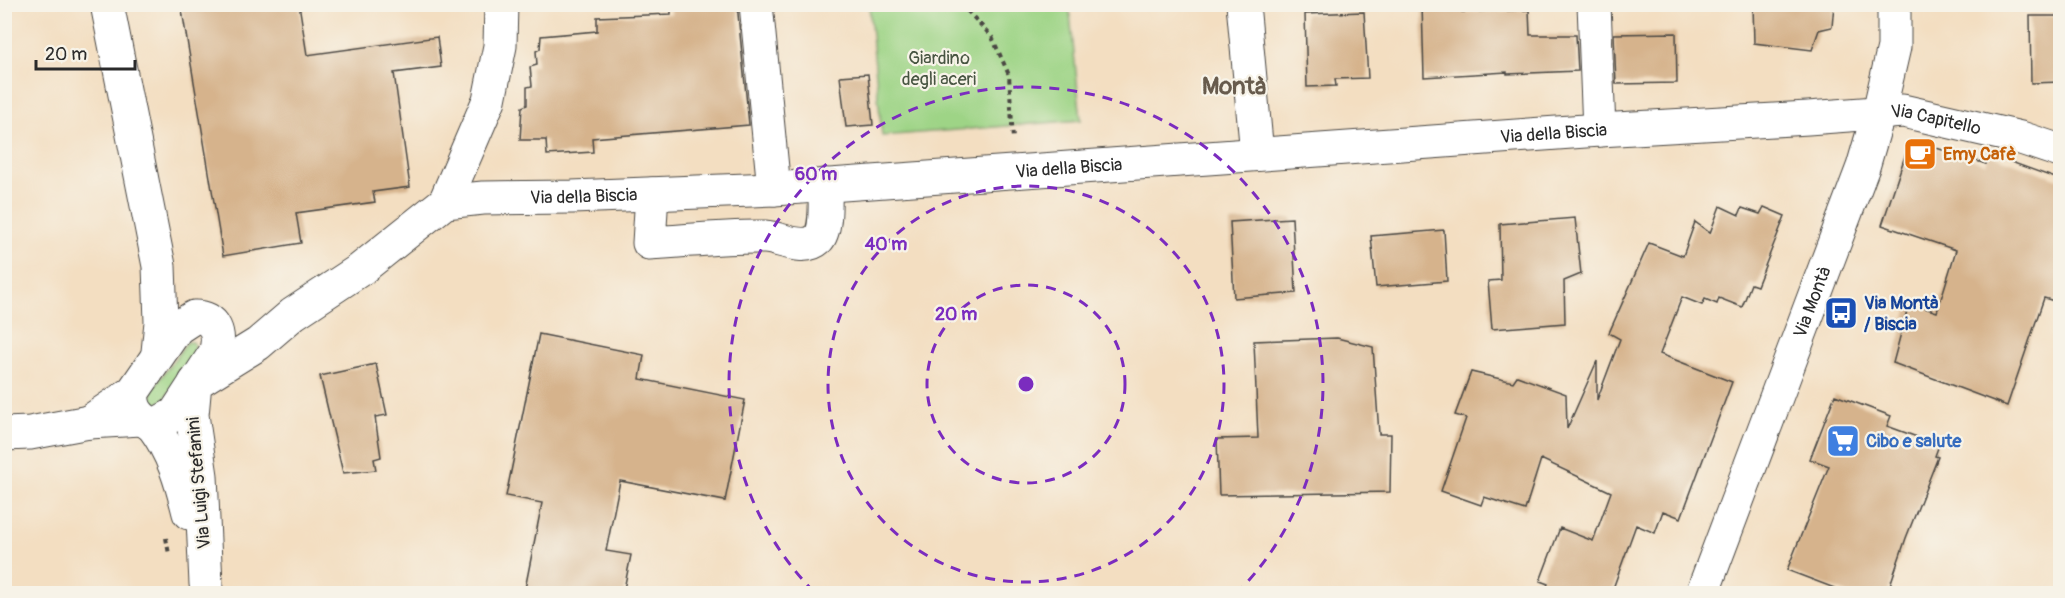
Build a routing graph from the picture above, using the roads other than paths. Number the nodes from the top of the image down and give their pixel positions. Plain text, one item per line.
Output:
1 (107, 4) edge
2 (501, 4) edge
3 (756, 4) edge
4 (1243, 4) edge
5 (1594, 4) edge
6 (1894, 4) edge
7 (1880, 112) junction
8 (1599, 130) junction
9 (2061, 151) edge
10 (1257, 154) junction
11 (825, 185) junction
12 (774, 189) junction
13 (652, 194) junction
14 (445, 202) junction
15 (159, 266) junction
16 (293, 314) junction
17 (208, 320) junction
18 (158, 352) junction
19 (195, 383) junction
20 (143, 412) junction
21 (4, 434) edge
22 (207, 589) edge
23 (1702, 594) edge

1 - 15 street
2 - 14 street
3 - 12 street
4 - 10 street
5 - 8 street
6 - 7 street, Via Montà
7 - 8 street, Via della Biscia
7 - 9 street, Via Capitello
7 - 23 street, Via Montà
8 - 10 street, Via della Biscia
10 - 11 street, Via della Biscia
11 - 12 street, Via della Biscia
11 - 13 street
12 - 13 street, Via della Biscia
13 - 14 street, Via della Biscia
14 - 16 street
15 - 17 street
15 - 18 street
16 - 17 street
16 - 19 street
17 - 18 street
17 - 19 street
18 - 20 street
19 - 20 street
19 - 22 street, Via Luigi Stefanini
20 - 21 street
20 - 22 street, Via Luigi Stefanini

